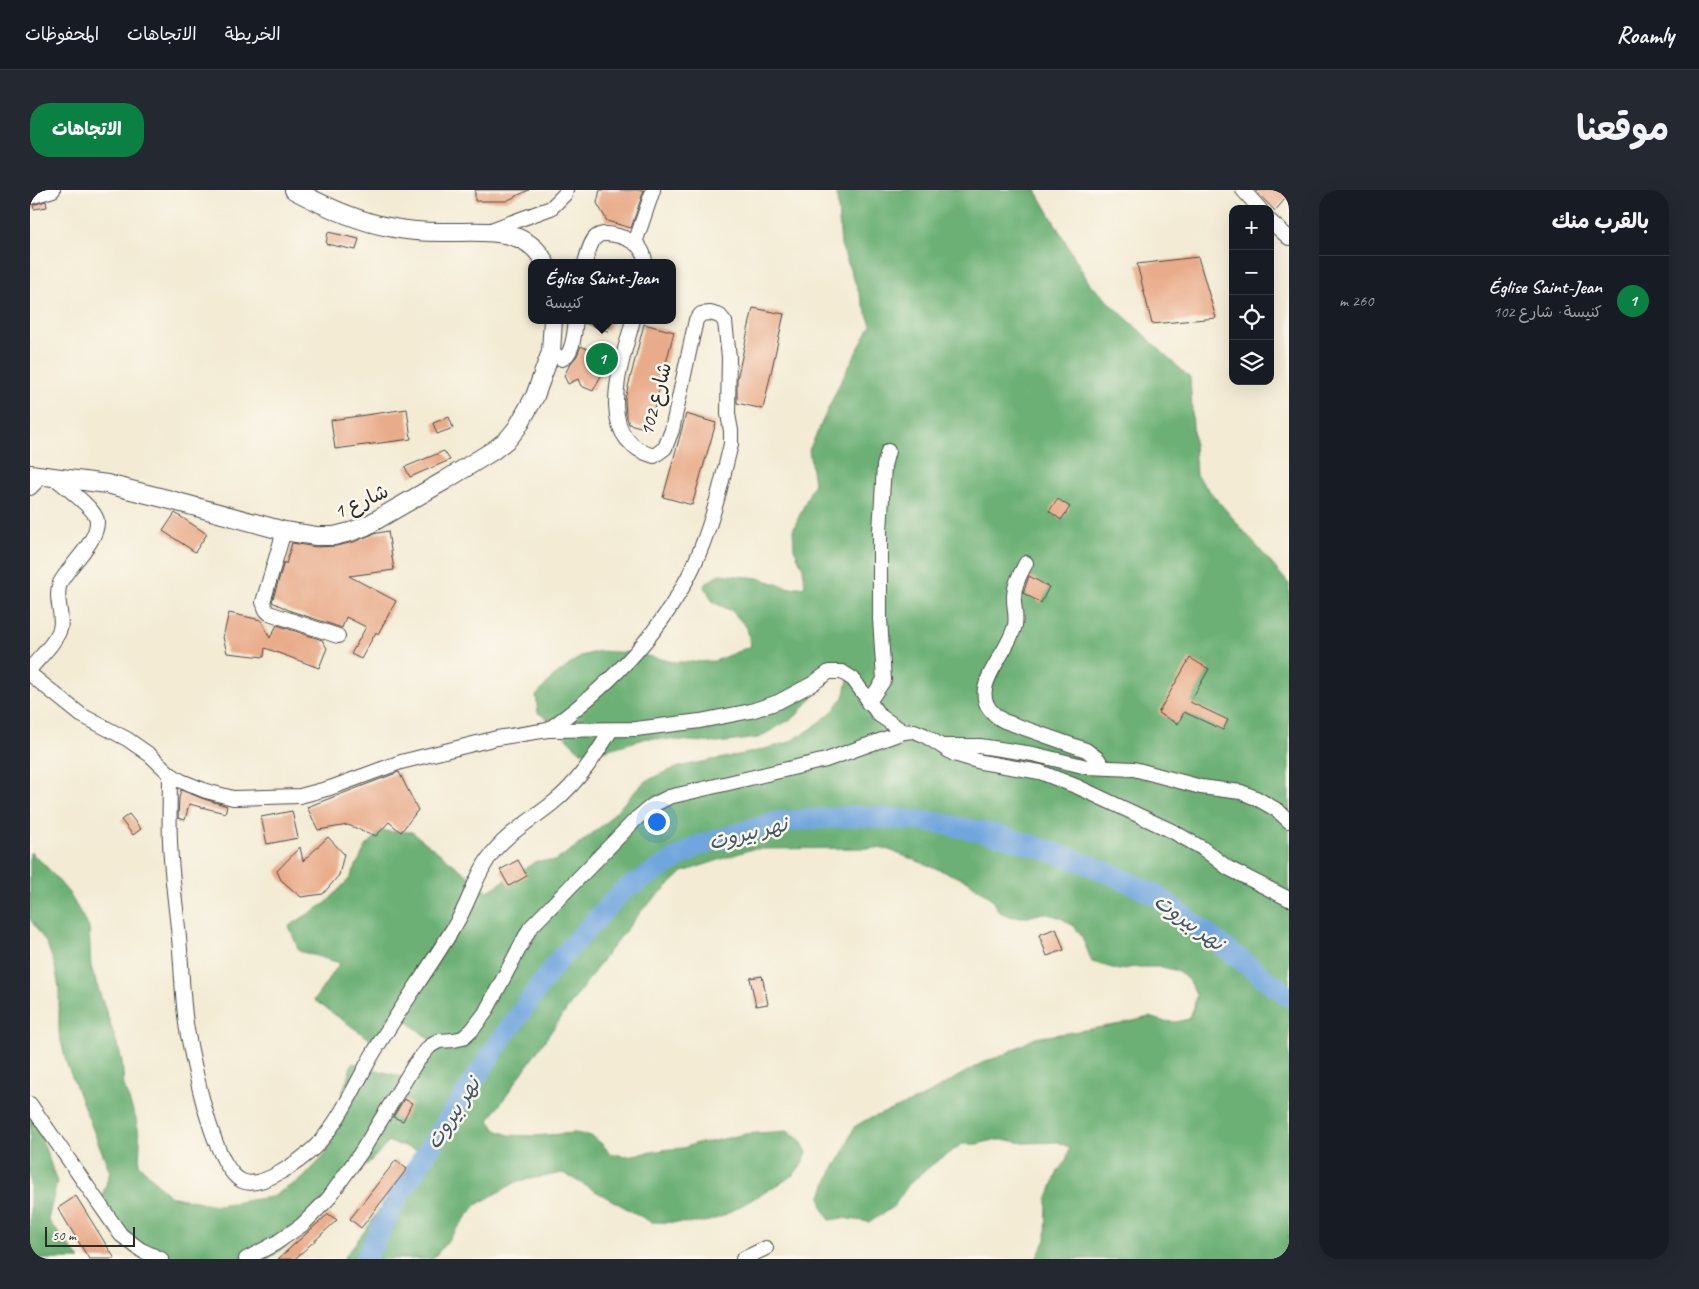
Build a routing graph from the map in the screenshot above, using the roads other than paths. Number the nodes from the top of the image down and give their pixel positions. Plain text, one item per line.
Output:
1 (53, 190) edge
2 (294, 190) edge
3 (566, 190) edge
4 (653, 190) edge
5 (1243, 190) edge
6 (30, 197) edge
7 (1256, 205) edge
8 (1274, 224) edge
9 (487, 232) junction
10 (1289, 238) edge
11 (635, 242) junction
12 (543, 259) edge
13 (586, 259) edge
14 (644, 259) edge
15 (553, 324) edge
16 (575, 324) edge
17 (632, 324) edge
18 (550, 352) junction
19 (888, 451) dead end
20 (39, 479) edge
21 (284, 532) junction
22 (1026, 563) dead end
23 (338, 636) dead end
24 (30, 669) edge
25 (30, 674) edge
26 (868, 702) junction
27 (548, 730) junction
28 (611, 730) junction
29 (904, 732) junction
30 (940, 746) junction
31 (1103, 766) junction
32 (170, 774) junction
33 (1289, 821) edge
34 (1289, 899) edge
35 (30, 1104) edge
36 (766, 1248) dead end
37 (161, 1259) edge
38 (246, 1259) edge
39 (743, 1259) edge

1 - 6 street
2 - 9 street
3 - 9 street
4 - 11 street
5 - 7 street
8 - 10 street
9 - 12 street
11 - 13 street
11 - 14 street
15 - 18 street, شارع 1
16 - 18 street
17 - 27 street, شارع 102
18 - 21 street, شارع 1
19 - 26 street
20 - 21 street, شارع 1
20 - 24 street
21 - 23 street
22 - 31 street
25 - 32 street
26 - 28 street
26 - 29 street
27 - 28 street
27 - 32 street
28 - 32 street
29 - 30 street
29 - 38 street
30 - 31 street
30 - 34 street
31 - 33 street
35 - 37 street
36 - 39 street

